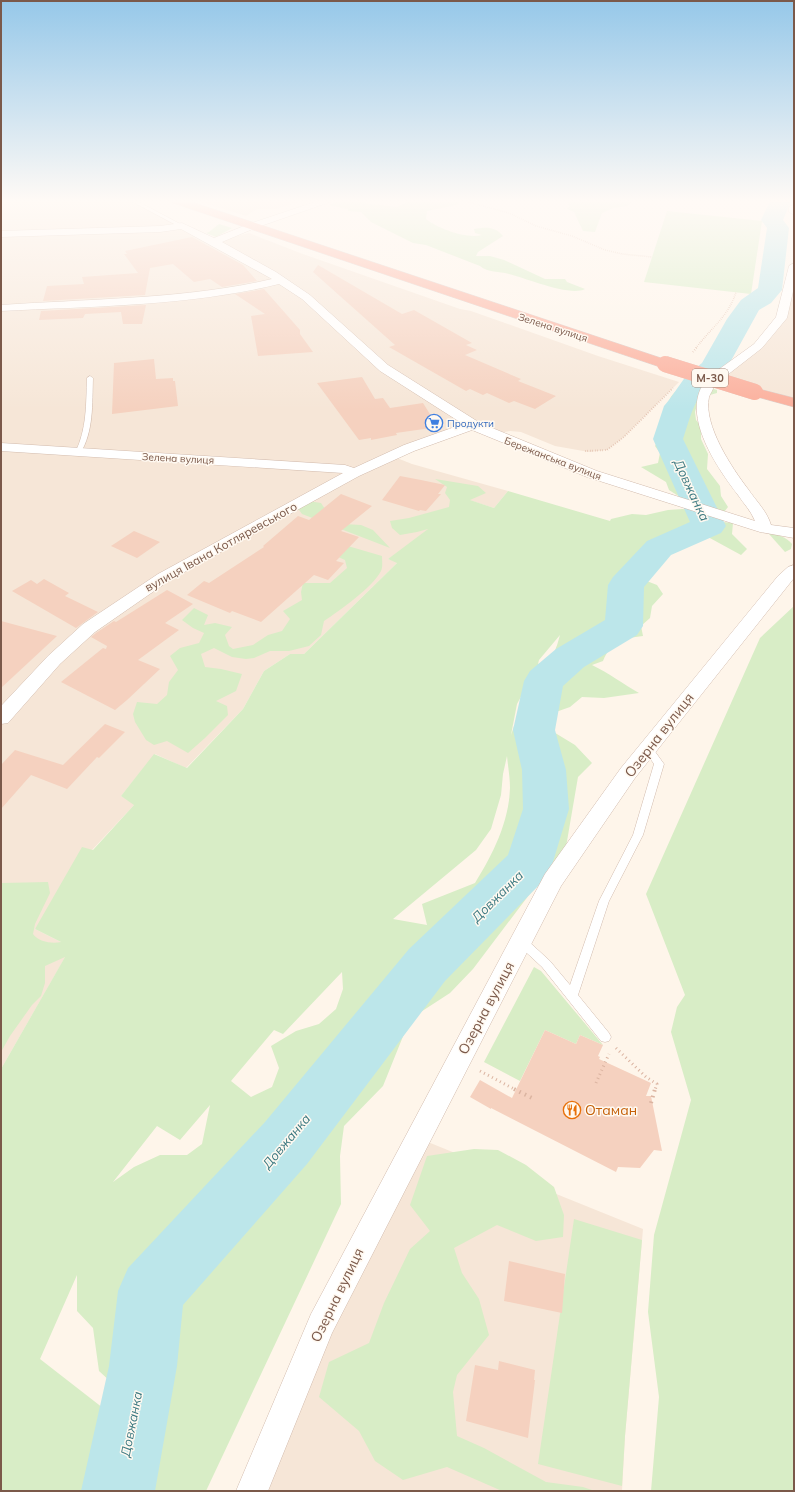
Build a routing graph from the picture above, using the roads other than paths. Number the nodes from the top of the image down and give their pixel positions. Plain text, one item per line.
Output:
1 (264, 271) edge
2 (384, 271) edge
3 (793, 271) edge
4 (281, 280) junction
5 (1, 308) edge
6 (722, 373) dead end
7 (90, 378) dead end
8 (708, 386) dead end
9 (794, 403) edge
10 (472, 425) junction
11 (1, 447) edge
12 (78, 453) junction
13 (354, 473) junction
14 (765, 529) junction
15 (794, 533) edge
16 (794, 570) edge
17 (1, 718) edge
18 (648, 748) junction
19 (521, 941) junction
20 (572, 996) junction
21 (605, 1036) dead end
22 (252, 1491) edge

1 - 4 street, Бережанська вулиця
2 - 9 highway, Зелена вулиця / М-30, bridge
3 - 6 street
4 - 5 street
4 - 10 street, Бережанська вулиця
7 - 12 lane
8 - 14 street
10 - 13 street, вулиця Івана Котляревського
10 - 14 street, Бережанська вулиця
11 - 12 street, Зелена вулиця
12 - 13 street, Зелена вулиця
13 - 17 street, вулиця Івана Котляревського
14 - 15 street, Бережанська вулиця
16 - 18 street, Озерна вулиця
18 - 19 street, Озерна вулиця
18 - 20 lane
19 - 20 lane
19 - 22 street, Озерна вулиця
20 - 21 lane

